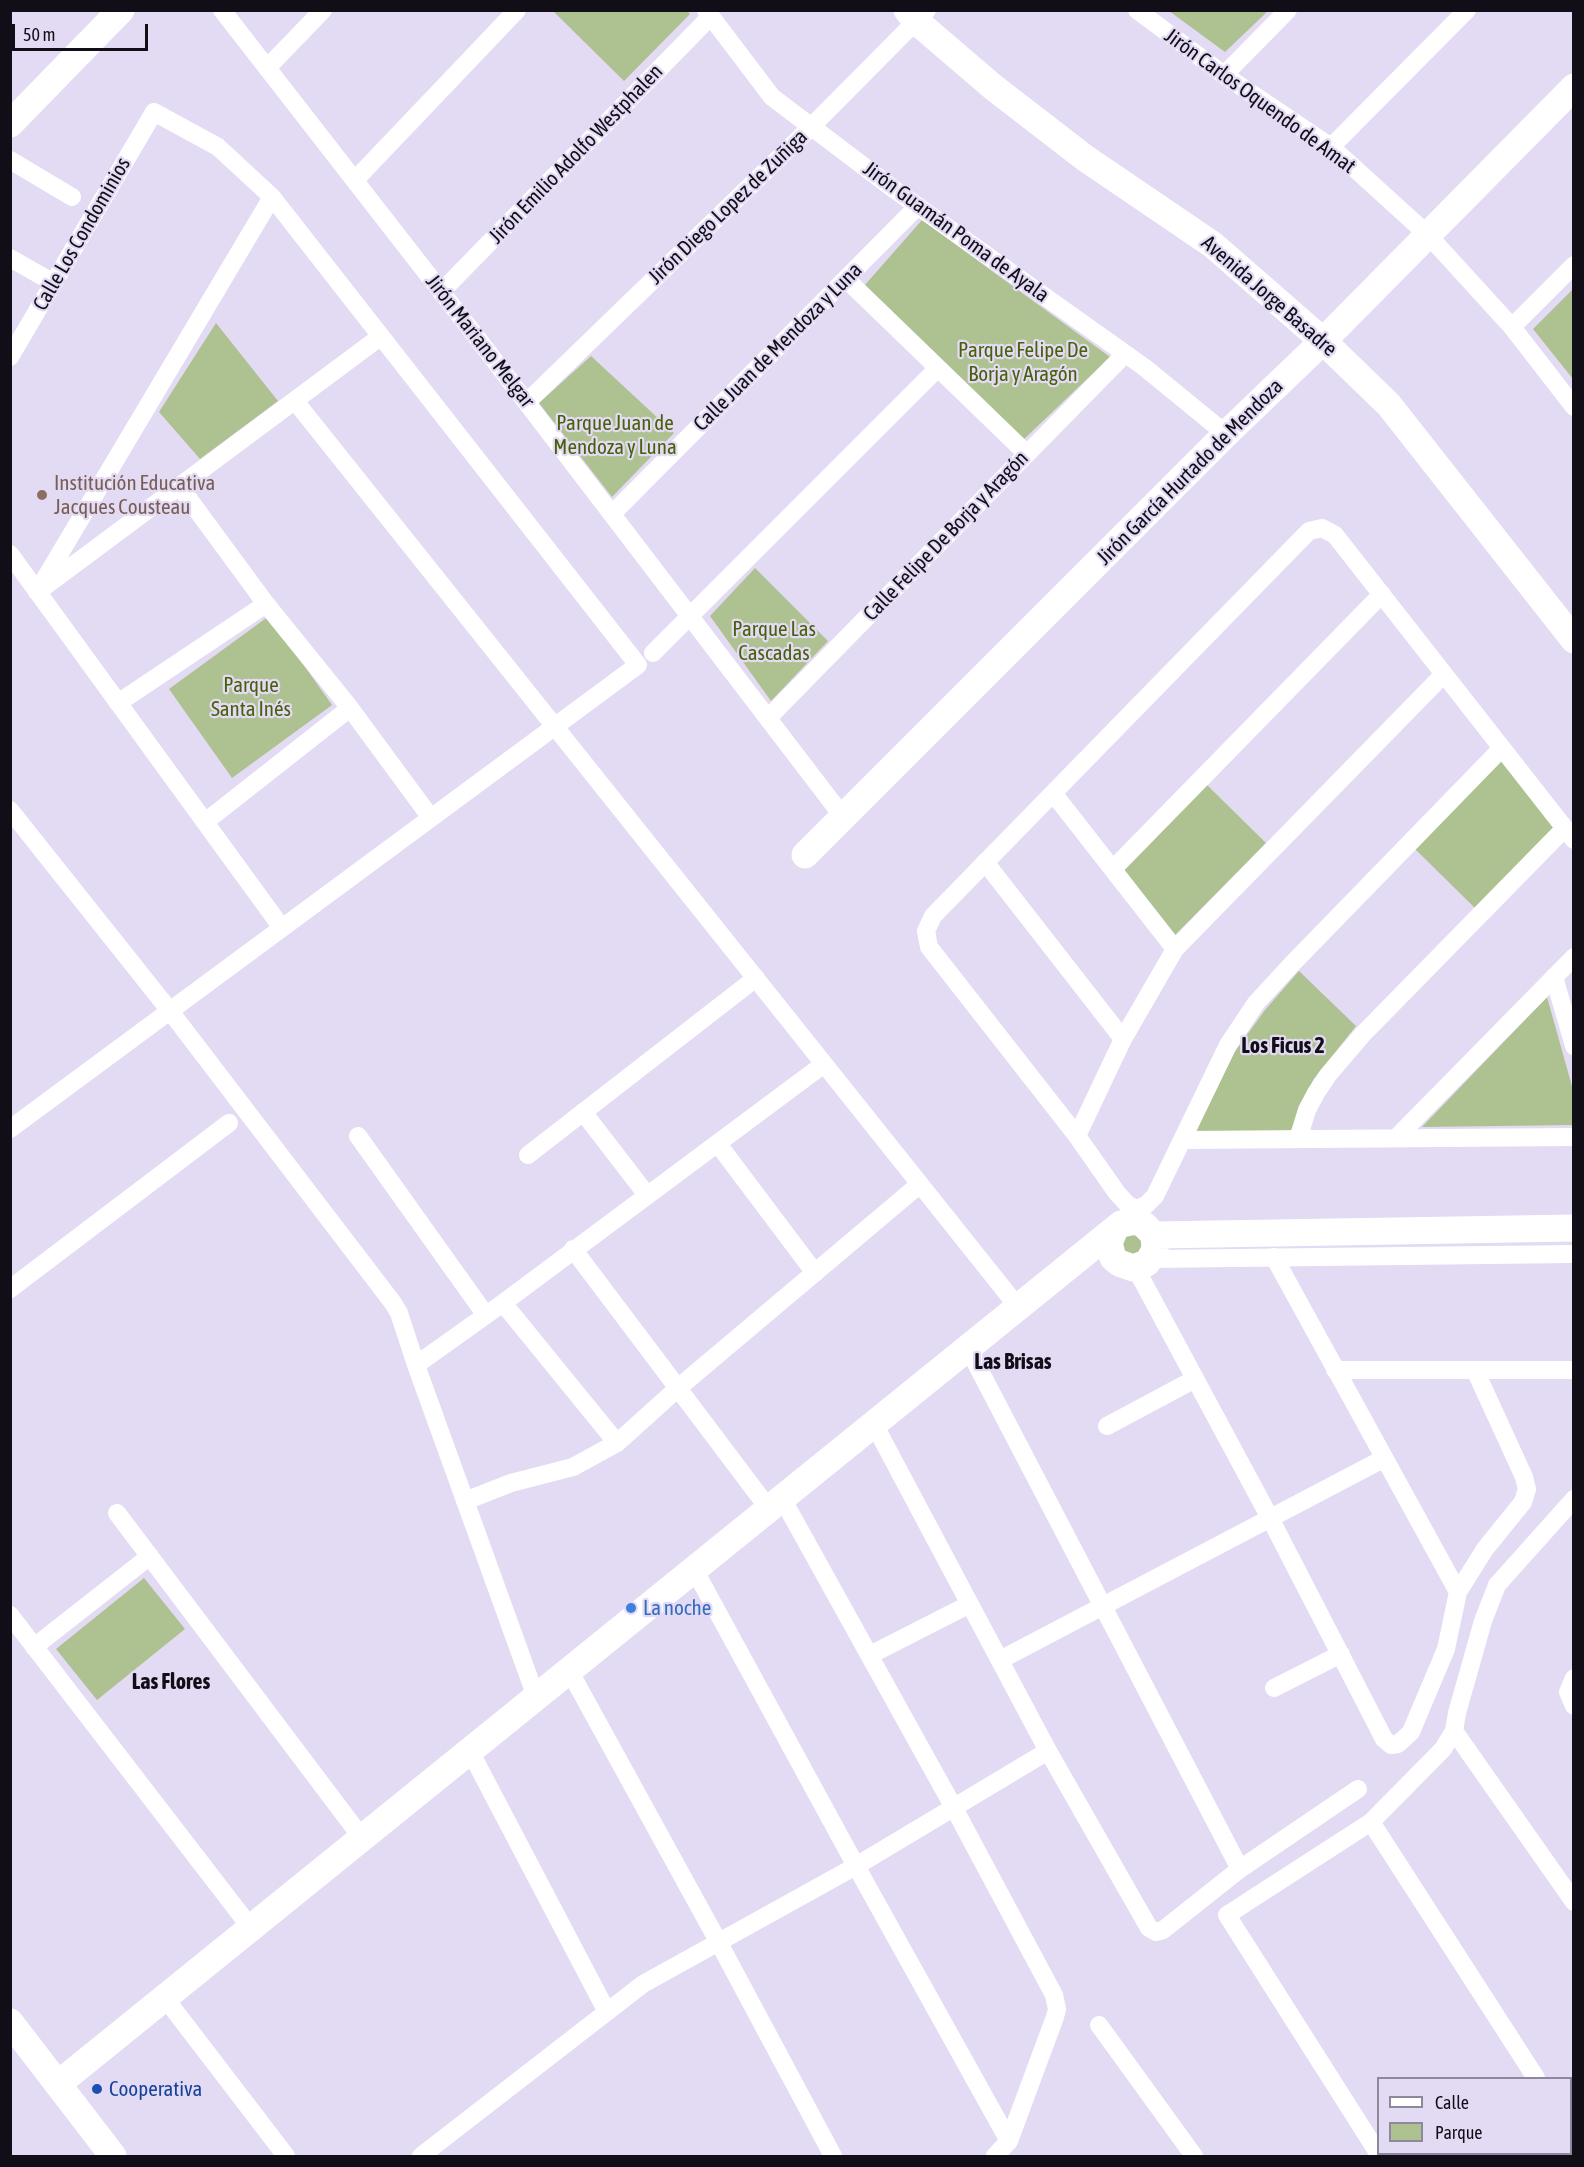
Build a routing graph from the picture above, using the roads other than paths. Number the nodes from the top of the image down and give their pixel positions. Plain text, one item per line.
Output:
1 (121, 10) edge
2 (222, 10) edge
3 (323, 10) edge
4 (517, 10) edge
5 (1137, 10) edge
6 (1288, 10) edge
7 (1467, 10) edge
8 (708, 13) edge
9 (917, 14) edge
10 (267, 68) junction
11 (1224, 75) junction
12 (1574, 87) edge
13 (10, 124) edge
14 (812, 126) junction
15 (1331, 147) junction
16 (10, 160) edge
17 (355, 180) junction
18 (72, 197) dead end
19 (272, 197) junction
20 (918, 207) junction
21 (1428, 235) junction
22 (10, 258) edge
23 (1574, 265) edge
24 (846, 279) junction
25 (54, 283) junction
26 (441, 292) junction
27 (1512, 327) junction
28 (380, 338) junction
29 (1323, 341) junction
30 (1125, 354) junction
31 (10, 357) edge
32 (938, 368) junction
33 (294, 401) junction
34 (527, 402) junction
35 (1574, 407) edge
36 (1226, 434) junction
37 (1027, 454) junction
38 (180, 487) junction
39 (612, 514) junction
40 (10, 554) edge
41 (38, 592) junction
42 (1382, 594) junction
43 (266, 604) junction
44 (690, 616) junction
45 (1574, 640) edge
46 (653, 653) dead end
47 (1444, 674) junction
48 (118, 703) junction
49 (350, 708) junction
50 (768, 718) junction
51 (555, 726) junction
52 (1502, 748) junction
53 (1053, 793) junction
54 (10, 810) edge
55 (431, 818) junction
56 (844, 818) junction
57 (205, 822) junction
58 (1569, 834) edge
59 (805, 855) dead end
60 (985, 862) junction
61 (1113, 869) junction
62 (282, 928) junction
63 (1175, 949) junction
64 (1574, 957) edge
65 (1554, 977) junction
66 (756, 978) junction
67 (170, 1011) junction
68 (1123, 1039) junction
69 (1574, 1046) edge
70 (824, 1064) junction
71 (583, 1112) junction
72 (229, 1123) dead end
73 (10, 1129) edge
74 (358, 1136) dead end
75 (1077, 1136) junction
76 (1574, 1137) edge
77 (1396, 1138) junction
78 (1298, 1139) junction
79 (1183, 1140) junction
80 (718, 1144) junction
81 (528, 1155) dead end
82 (920, 1184) junction
83 (647, 1195) junction
84 (1574, 1228) edge
85 (1135, 1240) junction
86 (573, 1250) junction
87 (1574, 1254) edge
88 (1274, 1257) junction
89 (815, 1273) junction
90 (10, 1289) edge
91 (503, 1303) junction
92 (1018, 1307) junction
93 (485, 1314) junction
94 (968, 1348) junction
95 (416, 1365) junction
96 (1335, 1370) junction
97 (1475, 1370) junction
98 (1574, 1371) edge
99 (1195, 1379) junction
100 (678, 1388) junction
101 (874, 1424) junction
102 (1107, 1426) dead end
103 (617, 1443) junction
104 (1383, 1459) junction
105 (1574, 1499) edge
106 (465, 1501) junction
107 (776, 1503) junction
108 (117, 1513) dead end
109 (1270, 1518) junction
110 (150, 1556) junction
111 (694, 1569) junction
112 (1458, 1592) junction
113 (970, 1604) junction
114 (1104, 1605) junction
115 (10, 1615) edge
116 (34, 1647) junction
117 (1341, 1654) junction
118 (870, 1655) junction
119 (999, 1660) junction
120 (569, 1671) junction
121 (1574, 1678) edge
122 (1274, 1688) dead end
123 (536, 1697) junction
124 (1574, 1707) edge
125 (1454, 1731) junction
126 (470, 1751) junction
127 (1048, 1751) junction
128 (1358, 1790) dead end
129 (954, 1808) junction
130 (1371, 1821) junction
131 (363, 1838) junction
132 (856, 1866) junction
133 (1240, 1869) junction
134 (1574, 1902) edge
135 (251, 1928) junction
136 (719, 1943) junction
137 (165, 1998) junction
138 (607, 2012) junction
139 (10, 2022) edge
140 (1099, 2025) dead end
141 (1535, 2077) edge
142 (58, 2084) junction
143 (1009, 2141) junction
144 (1377, 2151) edge
145 (113, 2157) edge
146 (286, 2157) edge
147 (421, 2157) edge
148 (833, 2157) edge
149 (995, 2157) edge
150 (1194, 2157) edge

1 - 13 street
2 - 10 street, Jirón Mariano Melgar
3 - 10 street
4 - 17 street
5 - 11 street, Jirón Carlos Oquendo de Amat
6 - 11 street
7 - 15 street
8 - 14 street, Jirón Guamán Poma de Ayala
8 - 26 street, Jirón Emilio Adolfo Westphalen
9 - 14 street, Jirón Diego Lopez de Zuñiga
9 - 29 street, Avenida Jorge Basadre
10 - 17 street, Jirón Mariano Melgar
11 - 15 street, Jirón Carlos Oquendo de Amat
12 - 21 street, Jirón García Hurtado de Mendoza
14 - 20 street, Jirón Guamán Poma de Ayala
14 - 34 street, Jirón Diego Lopez de Zuñiga
15 - 21 street, Jirón Carlos Oquendo de Amat
16 - 18 street
17 - 26 street, Jirón Mariano Melgar
19 - 25 street, Calle Los Condominios
19 - 28 street
19 - 41 street
20 - 24 street, Calle Juan de Mendoza y Luna
20 - 30 street, Jirón Guamán Poma de Ayala
21 - 27 street, Jirón Carlos Oquendo de Amat
21 - 29 street, Jirón García Hurtado de Mendoza
22 - 25 street
23 - 27 street
24 - 32 street
24 - 39 street, Calle Juan de Mendoza y Luna
25 - 31 street, Calle Los Condominios
26 - 34 street, Jirón Mariano Melgar
27 - 35 street, Jirón Carlos Oquendo de Amat
28 - 33 street
28 - 51 street
29 - 36 street, Jirón García Hurtado de Mendoza
29 - 45 street, Avenida Jorge Basadre
30 - 36 street, Jirón Guamán Poma de Ayala
30 - 37 street, Calle Felipe De Borja y Aragón
32 - 37 street
32 - 44 street
33 - 38 street
33 - 51 street
34 - 39 street, Jirón Mariano Melgar
36 - 56 street, Jirón García Hurtado de Mendoza
37 - 50 street, Calle Felipe De Borja y Aragón
38 - 41 street
38 - 43 street
39 - 44 street, Jirón Mariano Melgar
40 - 41 street
41 - 48 street
42 - 47 street
42 - 53 street
42 - 61 street
43 - 48 street
43 - 49 street
44 - 46 street
44 - 50 street, Jirón Mariano Melgar
47 - 52 street
47 - 63 street
48 - 57 street
49 - 55 street
49 - 57 street
50 - 56 street, Jirón Mariano Melgar
51 - 55 street
51 - 66 street
52 - 58 street
52 - 79 street
53 - 60 street
53 - 61 street
54 - 67 street
55 - 62 street
56 - 59 street, Jirón García Hurtado de Mendoza
57 - 62 street
58 - 78 street
60 - 68 street
60 - 75 street
61 - 63 street
62 - 67 street
63 - 68 street
64 - 65 street
65 - 69 street
65 - 77 street
66 - 70 street
66 - 71 street
67 - 73 street
67 - 95 street
68 - 75 street
70 - 80 street
70 - 82 street
71 - 81 street
71 - 83 street
72 - 90 street
74 - 93 street
75 - 85 street
76 - 77 street
77 - 78 street
78 - 79 street
79 - 85 street
80 - 83 street
80 - 89 street
82 - 89 street
82 - 92 street
83 - 86 street
84 - 85 street
85 - 88 street
85 - 92 street
85 - 99 street
86 - 91 street
86 - 100 street
87 - 88 street
88 - 96 street
89 - 100 street
91 - 93 street
91 - 103 street
92 - 94 street
93 - 95 street
94 - 101 street
94 - 114 street
95 - 106 street
96 - 97 street
96 - 104 street
97 - 98 street
97 - 112 street
99 - 102 street
99 - 109 street
100 - 103 street
100 - 107 street
101 - 107 street
101 - 113 street
103 - 106 street
104 - 109 street
104 - 112 street
105 - 125 street
106 - 123 street
107 - 111 street
107 - 118 street
108 - 110 street
109 - 114 street
109 - 117 street
110 - 116 street
110 - 131 street
111 - 120 street
111 - 132 street
112 - 117 street
113 - 118 street
113 - 119 street
114 - 119 street
114 - 133 street
115 - 116 street
116 - 135 street
117 - 122 street
118 - 129 street
119 - 127 street
120 - 123 street
120 - 136 street
121 - 124 street
123 - 126 street
125 - 130 street
125 - 134 street
126 - 131 street
126 - 138 street
127 - 129 street
127 - 133 street
128 - 133 street
129 - 132 street
129 - 143 street
130 - 141 street
130 - 144 street
131 - 135 street
132 - 136 street
132 - 143 street
135 - 137 street
136 - 138 street
136 - 148 street
137 - 142 street
137 - 146 street
138 - 147 street
139 - 142 street
140 - 150 street
142 - 145 street
143 - 149 street

